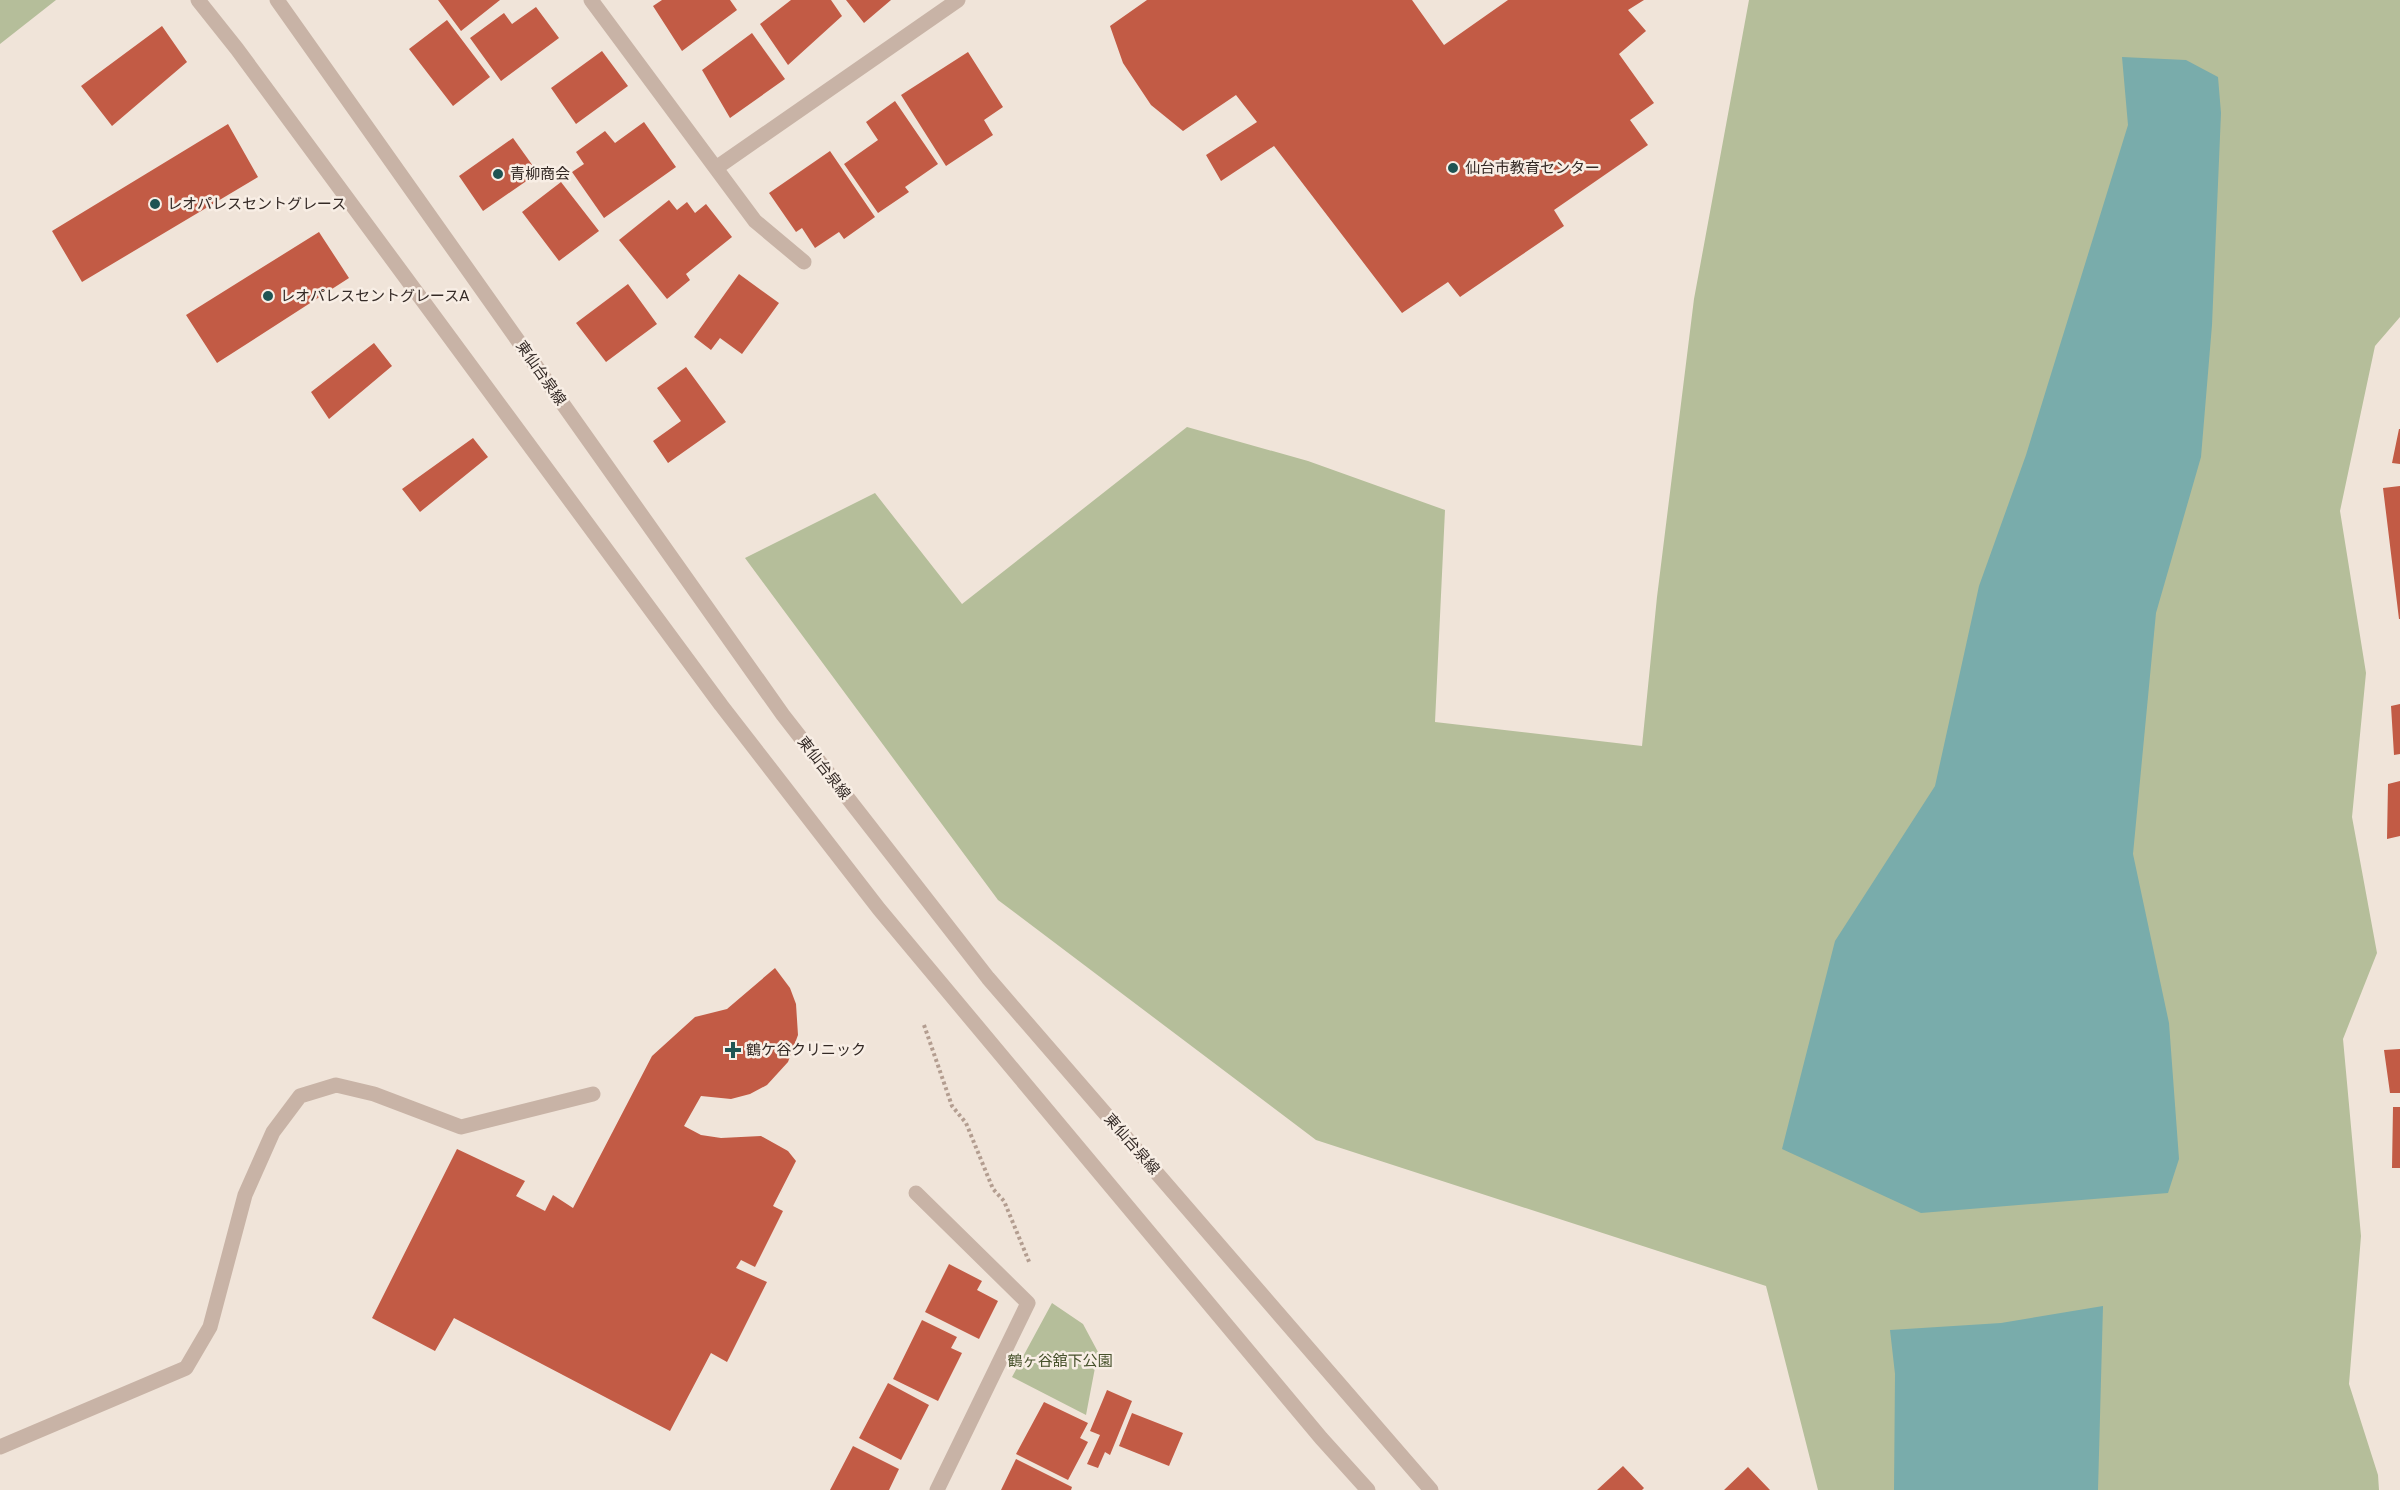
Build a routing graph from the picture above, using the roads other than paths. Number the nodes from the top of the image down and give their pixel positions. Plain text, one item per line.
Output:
1 (198, 0) edge
2 (277, 0) edge
3 (591, 0) edge
4 (958, 0) edge
5 (716, 168) junction
6 (804, 262) dead end
7 (593, 1094) dead end
8 (916, 1193) dead end
9 (0, 1447) edge
10 (937, 1490) edge
11 (1368, 1490) edge
12 (1431, 1490) edge

1 - 11 street
2 - 12 street, 東仙台泉線
3 - 5 street
4 - 5 street
5 - 6 street
7 - 9 street
8 - 10 street

